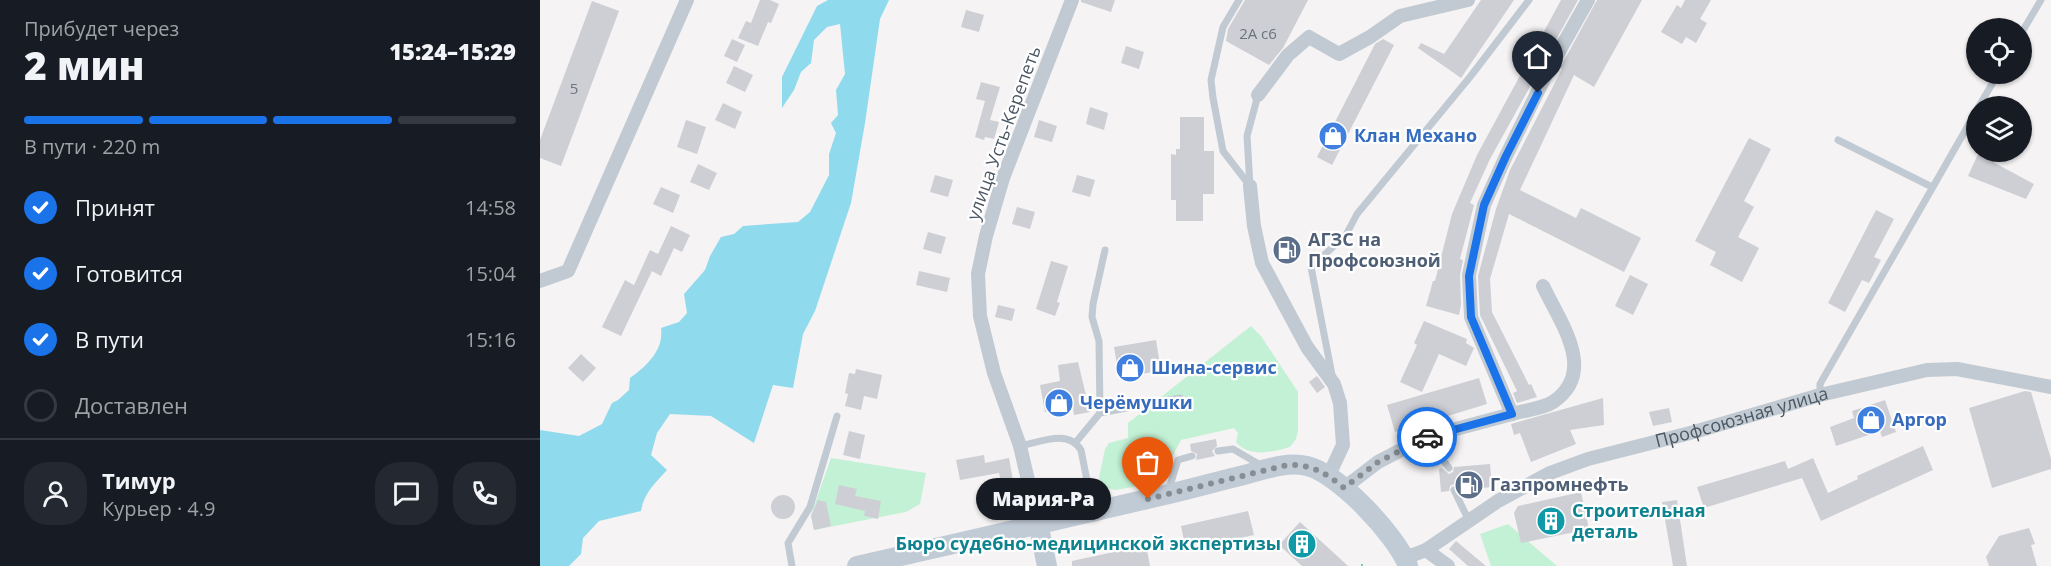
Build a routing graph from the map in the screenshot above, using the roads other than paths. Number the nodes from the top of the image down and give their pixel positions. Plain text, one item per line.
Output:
1 (687, 0) edge
2 (1072, 0) edge
3 (1239, 0) edge
4 (1468, 0) edge
5 (1529, 0) edge
6 (1588, 0) edge
7 (2041, 0) edge
8 (2030, 18) edge
9 (1258, 95) joint
10 (1966, 129) edge
11 (1838, 140) dead end
12 (1250, 186) junction
13 (1932, 187) junction
14 (1105, 250) dead end
15 (540, 281) edge
16 (1544, 286) dead end
17 (1334, 384) junction
18 (2051, 387) edge
19 (1820, 395) junction
20 (1180, 398) dead end
21 (1100, 413) junction
22 (1512, 414) junction
23 (837, 416) dead end
24 (1426, 437) junction
25 (1076, 442) junction
26 (1020, 446) junction
27 (1218, 451) dead end
28 (1192, 456) dead end
29 (1449, 468) dead end
30 (1267, 469) junction
31 (1336, 481) junction
32 (1454, 490) dead end
33 (1167, 494) junction
34 (1093, 511) junction
35 (1469, 521) junction
36 (1038, 523) junction
37 (1426, 550) junction
38 (1407, 562) edge
39 (792, 566) edge
40 (857, 566) edge
41 (1047, 566) edge
42 (1448, 566) edge

1 - 15 street
2 - 26 street, улица Усть-Керепеть
3 - 12 lane
4 - 9 street
5 - 17 lane
6 - 22 street
7 - 8 lane
9 - 12 lane
10 - 13 lane
11 - 13 lane
12 - 17 street
13 - 19 lane
14 - 21 lane
16 - 22 street
17 - 31 street
18 - 19 street, Профсоюзная улица
19 - 35 street, Профсоюзная улица
20 - 21 lane
21 - 25 lane
22 - 24 street
23 - 39 lane
24 - 29 lane
24 - 31 street
25 - 26 lane
25 - 34 lane
26 - 36 street, улица Усть-Керепеть
27 - 30 lane
28 - 33 lane
30 - 31 main road
30 - 33 main road
31 - 38 main road
32 - 35 lane
33 - 34 main road
34 - 36 main road
35 - 37 street, Профсоюзная улица
36 - 40 main road
36 - 41 main road
37 - 38 street, Профсоюзная улица
37 - 42 street

